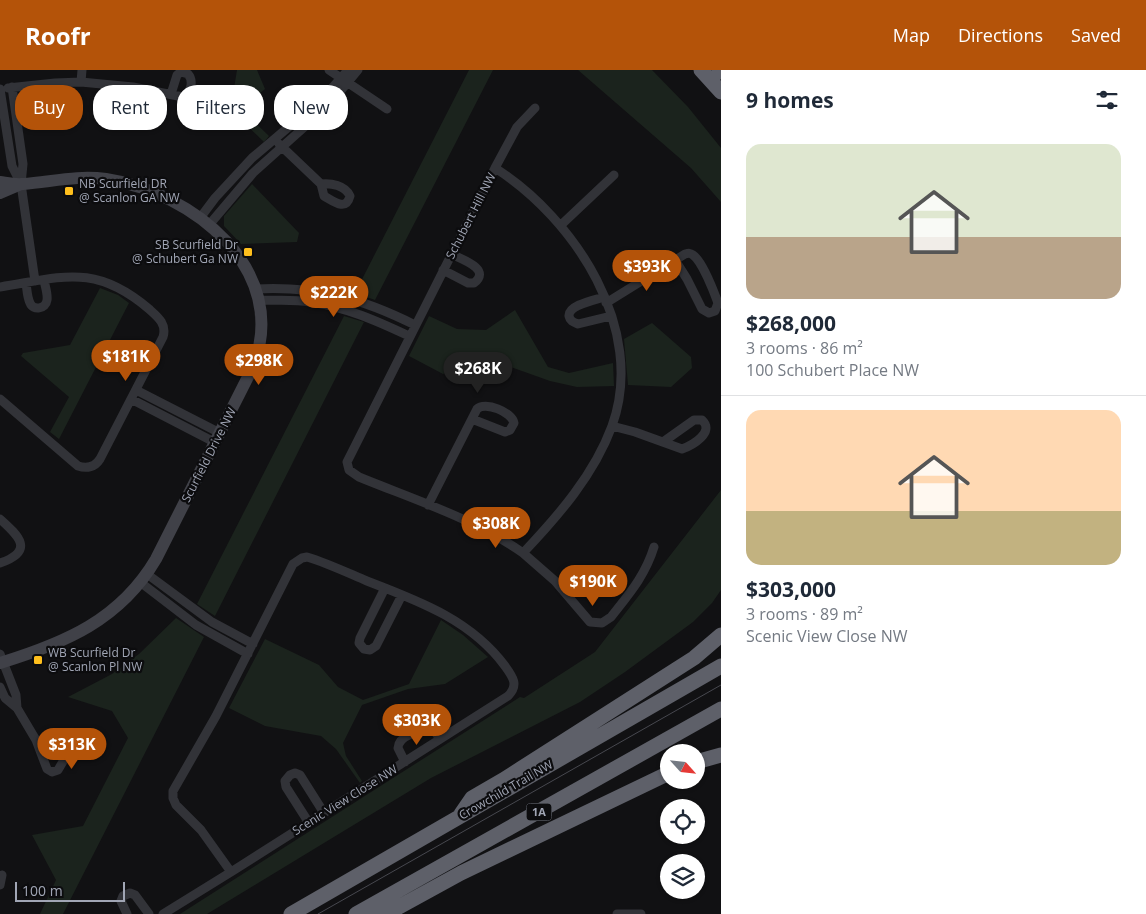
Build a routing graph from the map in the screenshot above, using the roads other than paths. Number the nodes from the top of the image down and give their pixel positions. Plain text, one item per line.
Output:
1 (82, 70) edge
2 (329, 70) edge
3 (348, 70) edge
4 (358, 70) edge
5 (711, 71) edge
6 (345, 81) junction
7 (81, 82) junction
8 (341, 85) edge
9 (12, 87) junction
10 (0, 89) edge
11 (721, 93) edge
12 (171, 94) dead end
13 (535, 108) dead end
14 (387, 109) dead end
15 (287, 130) edge
16 (298, 130) edge
17 (273, 139) junction
18 (282, 147) junction
19 (495, 168) junction
20 (237, 173) junction
21 (614, 175) dead end
22 (246, 181) junction
23 (0, 182) edge
24 (21, 184) junction
25 (320, 184) dead end
26 (0, 193) edge
27 (204, 221) junction
28 (561, 225) junction
29 (451, 254) junction
30 (675, 260) junction
31 (443, 270) junction
32 (35, 281) junction
33 (0, 286) edge
34 (258, 294) junction
35 (342, 296) junction
36 (605, 300) junction
37 (340, 307) junction
38 (611, 316) junction
39 (415, 325) junction
40 (409, 336) junction
41 (136, 390) junction
42 (0, 399) edge
43 (131, 400) junction
44 (472, 419) dead end
45 (612, 426) junction
46 (218, 438) junction
47 (663, 442) dead end
48 (428, 505) junction
49 (0, 519) edge
50 (654, 547) dead end
51 (523, 553) junction
52 (0, 562) edge
53 (143, 578) junction
54 (385, 588) junction
55 (402, 595) junction
56 (721, 635) edge
57 (253, 644) junction
58 (248, 654) junction
59 (1, 660) edge
60 (721, 666) edge
61 (0, 687) edge
62 (17, 708) junction
63 (721, 709) edge
64 (440, 739) junction
65 (36, 740) dead end
66 (721, 755) edge
67 (705, 759) edge
68 (405, 762) junction
69 (660, 777) edge
70 (324, 813) junction
71 (459, 818) junction
72 (309, 822) junction
73 (231, 872) junction
74 (127, 914) edge
75 (149, 914) edge
76 (163, 914) edge
77 (291, 914) edge
78 (356, 914) edge
79 (379, 914) edge
80 (617, 914) edge
81 (641, 914) edge

1 - 7 street
2 - 6 street
3 - 6 street
4 - 6 street
5 - 11 highway
6 - 8 street
6 - 14 street
7 - 9 street
7 - 12 street
9 - 10 street
9 - 24 street
10 - 24 street
13 - 19 street
15 - 17 street
16 - 18 street
17 - 18 street
17 - 20 street
18 - 22 street
18 - 25 street
19 - 28 street, Schubert Hill NW
19 - 29 street, Schubert Hill NW
20 - 22 street
20 - 27 street
21 - 28 street
22 - 27 street
23 - 24 street, Scurfield Drive NW
24 - 26 street, Scurfield Drive NW
24 - 27 street, Scurfield Drive NW
24 - 32 street
27 - 34 street, Scurfield Drive NW
28 - 36 street, Schubert Hill NW
29 - 31 street, Schubert Hill NW
29 - 31 street
30 - 30 street
30 - 36 street
31 - 39 street, Schubert Hill NW
32 - 33 street
32 - 41 street
34 - 35 street
34 - 37 street
34 - 46 street, Scurfield Drive NW
35 - 37 street
35 - 39 street
36 - 38 street, Schubert Hill NW
36 - 38 street
37 - 40 street
38 - 45 street, Schubert Hill NW
39 - 40 street, Schubert Hill NW
40 - 48 street, Schubert Hill NW
41 - 43 street
41 - 46 street
42 - 43 street
43 - 46 street
44 - 48 street
45 - 47 street
45 - 51 street, Schubert Hill NW
46 - 53 street, Scurfield Drive NW
48 - 51 street, Schubert Hill NW
49 - 52 street
50 - 51 street
53 - 57 street
53 - 58 street
53 - 59 street, Scurfield Drive NW
54 - 55 street, Scenic View Close NW
54 - 55 street
54 - 57 street, Scenic View Close NW
55 - 64 street, Scenic View Close NW
56 - 71 highway
57 - 58 street, Scenic View Close NW
58 - 73 street, Scenic View Close NW
59 - 62 street
60 - 71 highway, Crowchild Trail NW
61 - 62 street
62 - 65 street
63 - 78 highway, 1A
64 - 68 street, Scenic View Close NW
64 - 68 street
66 - 67 highway
68 - 70 street, Scenic View Close NW
69 - 79 highway
70 - 72 street, Scenic View Close NW
70 - 72 street
71 - 77 highway, Crowchild Trail NW
72 - 73 street, Scenic View Close NW
73 - 76 street
74 - 75 street
80 - 81 street

